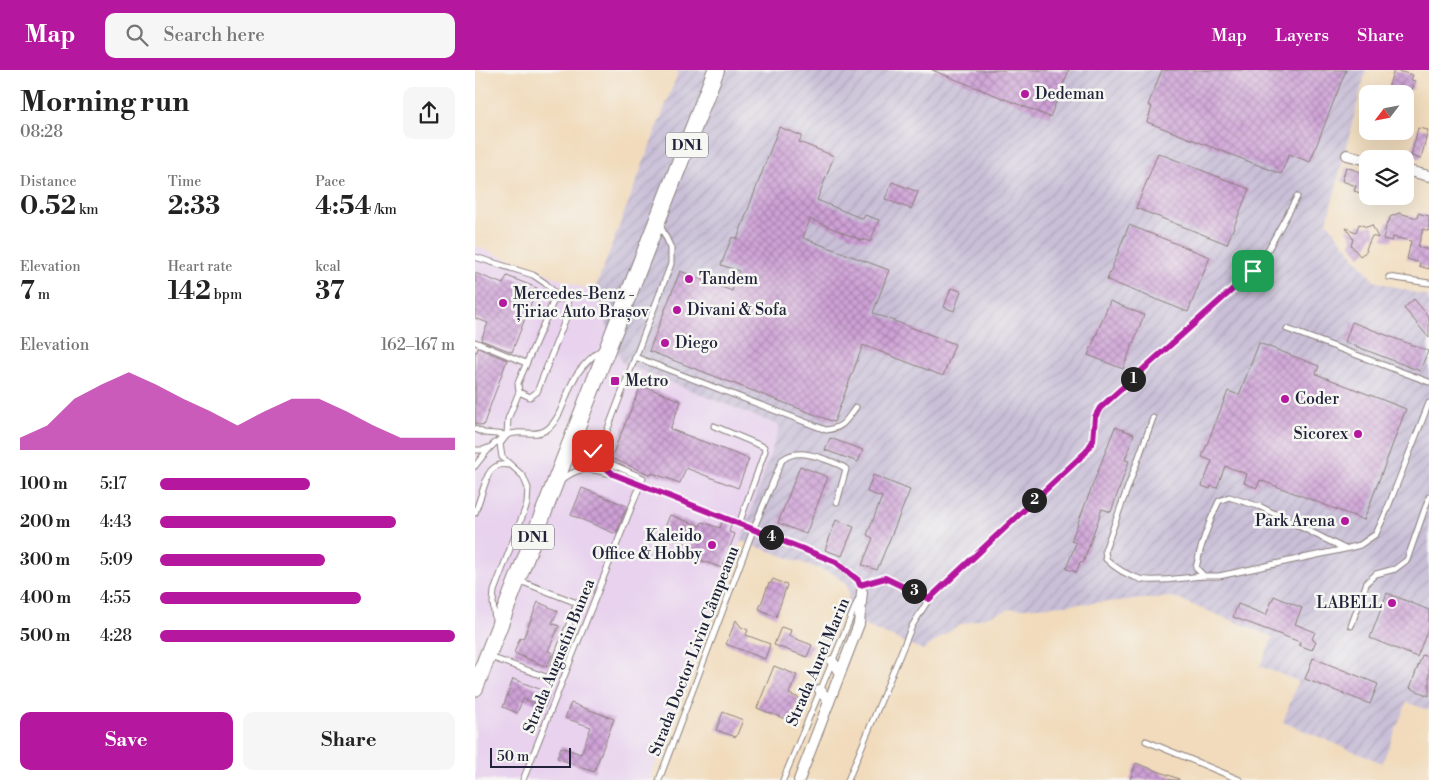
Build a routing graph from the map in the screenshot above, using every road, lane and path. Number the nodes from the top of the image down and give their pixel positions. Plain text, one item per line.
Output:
1 (716, 70) edge
2 (1347, 155) dead end
3 (1359, 158) edge
4 (1414, 172) edge
5 (1429, 176) edge
6 (1297, 197) dead end
7 (657, 220) junction
8 (475, 257) edge
9 (1389, 277) dead end
10 (1429, 283) edge
11 (560, 298) junction
12 (1287, 329) dead end
13 (475, 342) edge
14 (609, 344) junction
15 (635, 356) junction
16 (526, 363) junction
17 (1429, 382) edge
18 (519, 392) junction
19 (1429, 403) edge
20 (856, 407) dead end
21 (580, 418) junction
22 (1153, 418) dead end
23 (714, 426) dead end
24 (475, 429) edge
25 (507, 435) junction
26 (491, 447) junction
27 (475, 450) edge
28 (511, 465) junction
29 (475, 466) edge
30 (613, 474) junction
31 (640, 484) junction
32 (550, 494) junction
33 (1429, 496) edge
34 (837, 502) dead end
35 (475, 513) edge
36 (739, 524) junction
37 (753, 530) junction
38 (1345, 548) junction
39 (1204, 576) junction
40 (517, 580) junction
41 (861, 588) junction
42 (929, 599) junction
43 (1351, 626) dead end
44 (497, 632) junction
45 (488, 656) junction
46 (832, 661) junction
47 (840, 673) junction
48 (475, 688) edge
49 (820, 690) junction
50 (829, 702) junction
51 (1147, 741) dead end
52 (523, 780) edge
53 (659, 780) edge
54 (783, 780) edge
55 (799, 780) edge
56 (848, 780) edge
57 (1240, 780) edge

1 - 7 main road, DN1
2 - 3 street
4 - 5 street
6 - 42 lane
7 - 14 main road, DN1
7 - 15 lane
8 - 11 lane
9 - 10 lane
11 - 16 lane
11 - 18 lane
12 - 17 lane
13 - 16 lane
14 - 21 main road, DN1
14 - 25 lane
15 - 20 lane
15 - 31 lane
16 - 18 lane
18 - 25 lane
19 - 38 lane
21 - 30 lane, Strada Aurel Marin
21 - 32 main road, DN1
22 - 39 lane
23 - 36 lane
24 - 25 lane
25 - 26 lane
25 - 28 lane
26 - 27 lane
26 - 29 lane
28 - 35 lane
28 - 44 lane
30 - 31 lane, Strada Aurel Marin
30 - 32 lane, Strada Aurel Marin
31 - 36 lane, Strada Aurel Marin
31 - 52 lane, Strada Augustin Bunea
32 - 40 main road, DN1
33 - 43 lane
34 - 37 lane, Strada Doctor Liviu Câmpeanu
36 - 37 lane, Strada Aurel Marin
37 - 41 lane, Strada Aurel Marin
37 - 53 lane, Strada Doctor Liviu Câmpeanu
38 - 39 lane
38 - 39 lane
40 - 44 main road, DN1
40 - 45 lane
41 - 42 lane
41 - 46 lane, Strada Aurel Marin
41 - 47 street
42 - 56 lane
44 - 45 main road, DN1
45 - 48 main road, DN1
46 - 47 street
46 - 49 lane, Strada Aurel Marin
47 - 50 street
49 - 50 street
49 - 54 lane, Strada Aurel Marin
50 - 55 street
51 - 57 lane

